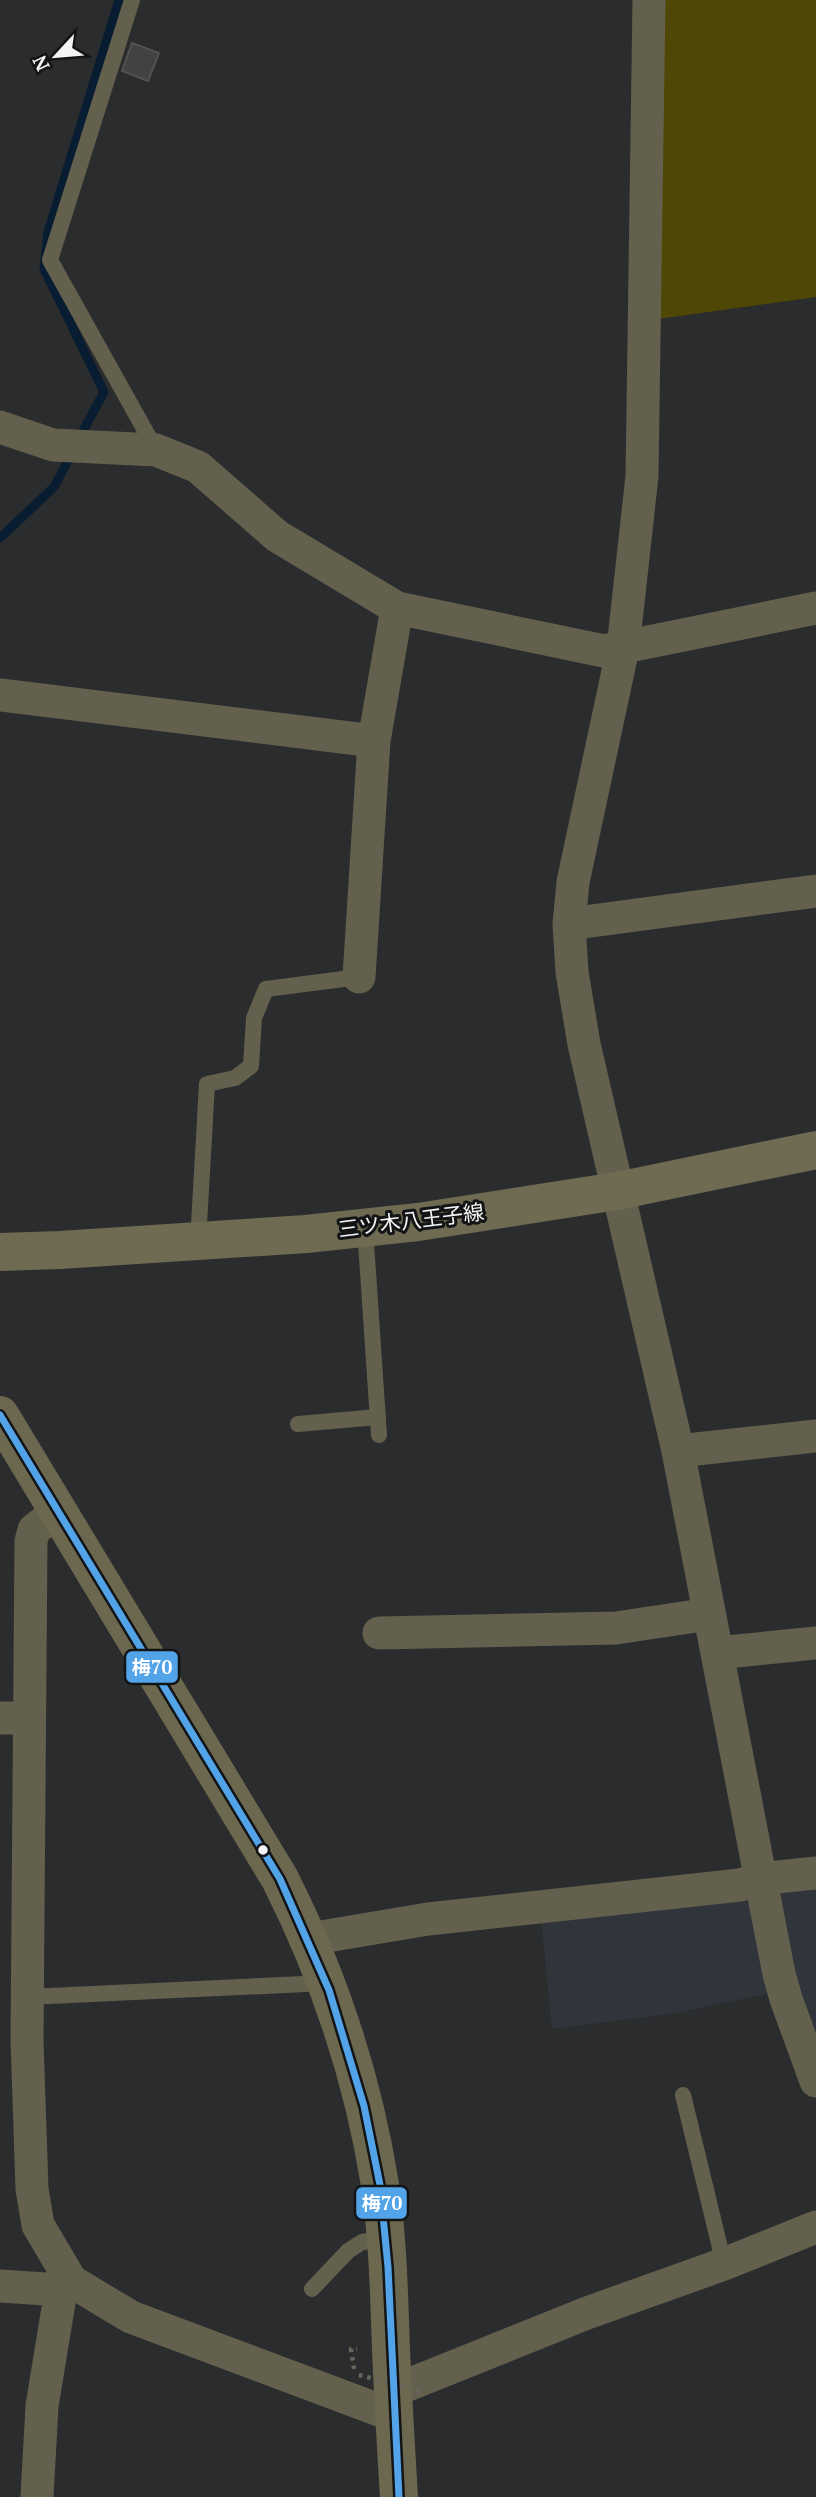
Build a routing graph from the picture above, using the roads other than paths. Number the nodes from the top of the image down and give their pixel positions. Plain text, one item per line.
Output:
1 (132, 0) edge
2 (649, 0) edge
3 (0, 427) edge
4 (156, 450) junction
5 (397, 608) junction
6 (816, 608) edge
7 (623, 648) junction
8 (0, 695) edge
9 (374, 741) junction
10 (816, 891) edge
11 (569, 924) junction
12 (359, 977) joint
13 (816, 1150) edge
14 (617, 1191) junction
15 (365, 1228) junction
16 (198, 1242) junction
17 (0, 1252) edge
18 (0, 1415) edge
19 (378, 1417) junction
20 (298, 1424) dead end
21 (379, 1435) dead end
22 (816, 1436) edge
23 (678, 1451) junction
24 (58, 1511) junction
25 (709, 1614) junction
26 (379, 1633) dead end
27 (816, 1643) edge
28 (717, 1653) junction
29 (15, 1718) edge
30 (816, 1873) edge
31 (759, 1879) junction
32 (309, 1938) junction
33 (327, 1983) junction
34 (27, 1997) junction
35 (13, 2041) edge
36 (816, 2081) edge
37 (683, 2095) dead end
38 (816, 2227) edge
39 (386, 2239) junction
40 (724, 2264) junction
41 (66, 2285) junction
42 (0, 2286) edge
43 (312, 2289) dead end
44 (404, 2400) junction
45 (37, 2497) edge
46 (399, 2497) edge

1 - 4 lane
2 - 7 street
3 - 4 street
4 - 5 street
5 - 7 street
5 - 9 street
6 - 7 street
7 - 11 street
8 - 9 street
9 - 12 street
10 - 11 street
11 - 14 street
12 - 16 lane
13 - 14 main road, 三ツ木八王子線
14 - 15 main road, 三ツ木八王子線
14 - 23 street
15 - 16 main road, 三ツ木八王子線
15 - 19 lane
16 - 17 main road, 三ツ木八王子線
18 - 24 main road
19 - 20 lane
19 - 21 lane
22 - 23 street
23 - 25 street
24 - 29 street
24 - 32 main road
25 - 26 street
25 - 28 street
27 - 28 street
28 - 31 street
29 - 34 street
30 - 31 street
31 - 32 street
31 - 36 street
32 - 33 main road
33 - 34 lane
33 - 39 main road
34 - 35 street
35 - 41 street
37 - 40 lane
38 - 40 street
39 - 43 lane
39 - 44 main road
40 - 44 street
41 - 42 street
41 - 44 street
41 - 45 street
44 - 46 main road

